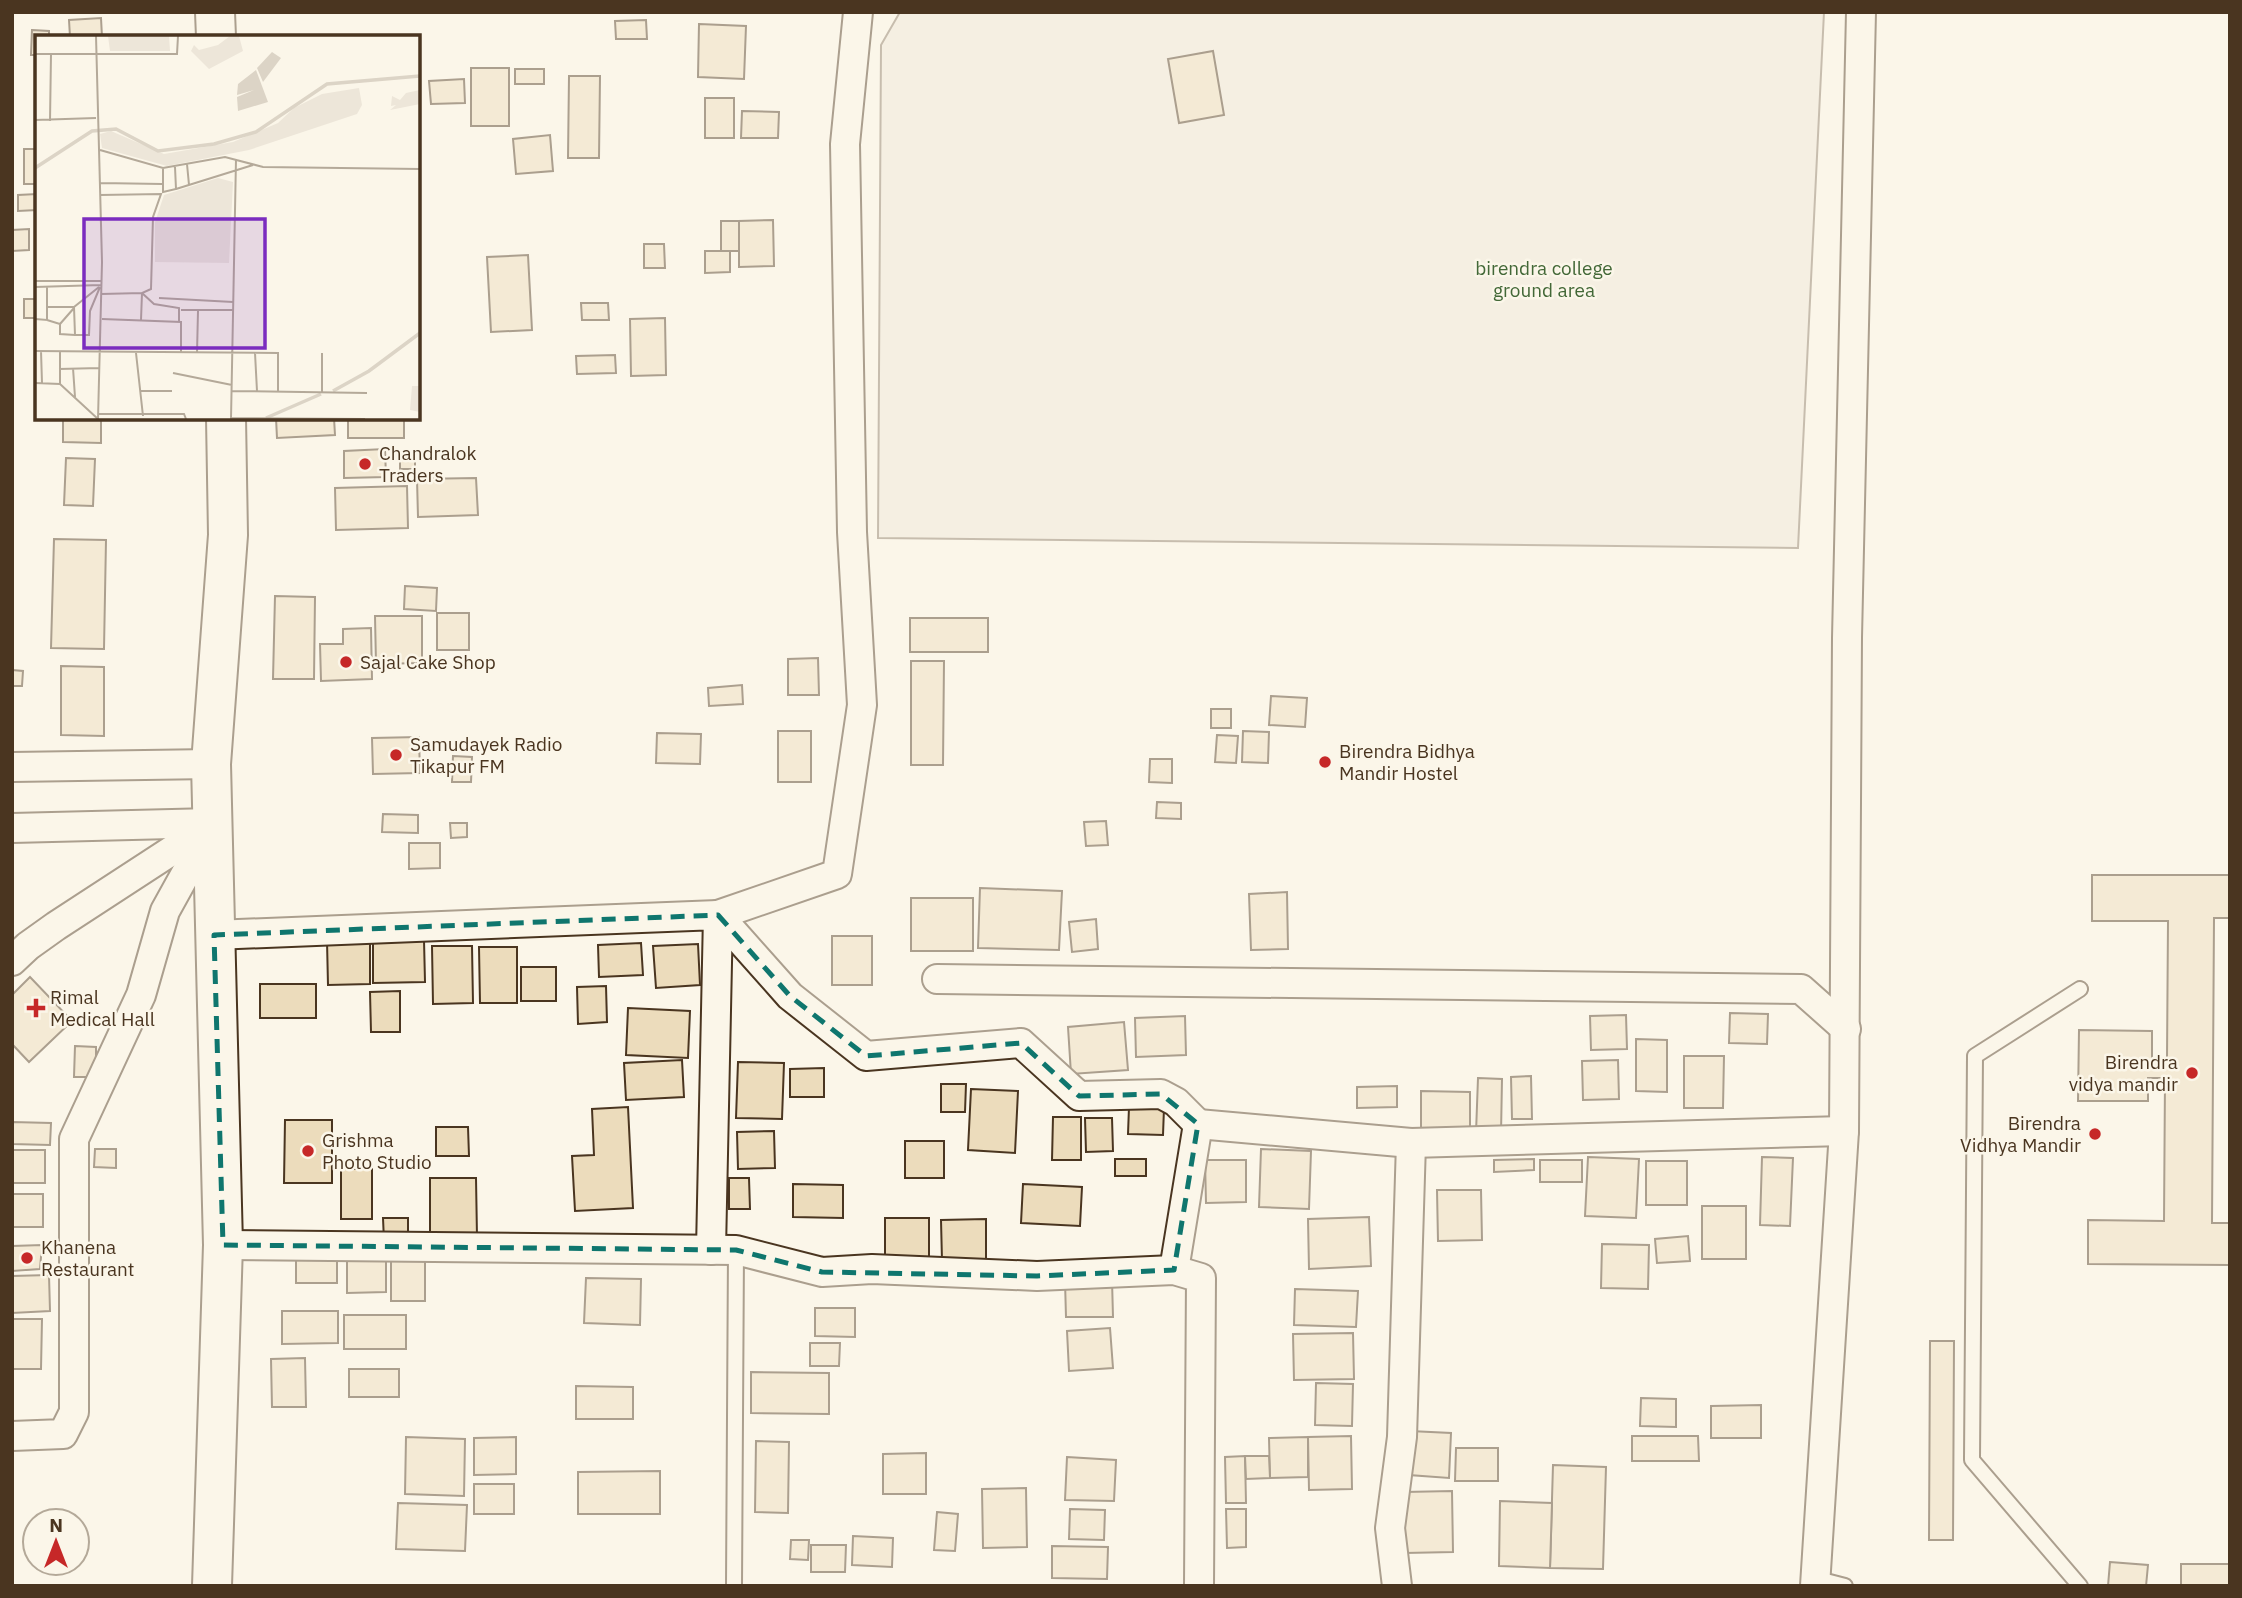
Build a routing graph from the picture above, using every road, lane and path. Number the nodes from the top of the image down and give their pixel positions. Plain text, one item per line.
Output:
1 (215, 12) edge
2 (858, 12) edge
3 (1861, 12) edge
4 (216, 35) edge
5 (226, 420) edge
6 (211, 764) junction
7 (12, 767) edge
8 (213, 823) junction
9 (12, 828) edge
10 (718, 915) junction
11 (214, 935) junction
12 (12, 961) edge
13 (937, 979) dead end
14 (2080, 989) dead end
15 (1846, 1029) junction
16 (1198, 1124) junction
17 (1844, 1131) junction
18 (1411, 1143) junction
19 (223, 1245) junction
20 (724, 1250) junction
21 (1174, 1270) junction
22 (12, 1436) edge
23 (1814, 1582) edge
24 (212, 1586) edge
25 (734, 1586) edge
26 (1199, 1586) edge
27 (1397, 1586) edge
28 (1845, 1586) edge
29 (2080, 1586) edge

1 - 4 street
2 - 10 street
3 - 15 street
5 - 6 street
6 - 7 street
6 - 8 street
8 - 9 street
8 - 11 street
8 - 12 street
8 - 22 street
10 - 11 street
10 - 16 street
10 - 20 street
11 - 19 street
13 - 15 street
14 - 29 lane
15 - 17 street
16 - 18 street
16 - 21 street
17 - 18 street
17 - 23 street
18 - 27 street
19 - 20 street
19 - 24 street
20 - 21 street
20 - 25 lane
21 - 26 street
23 - 28 lane

